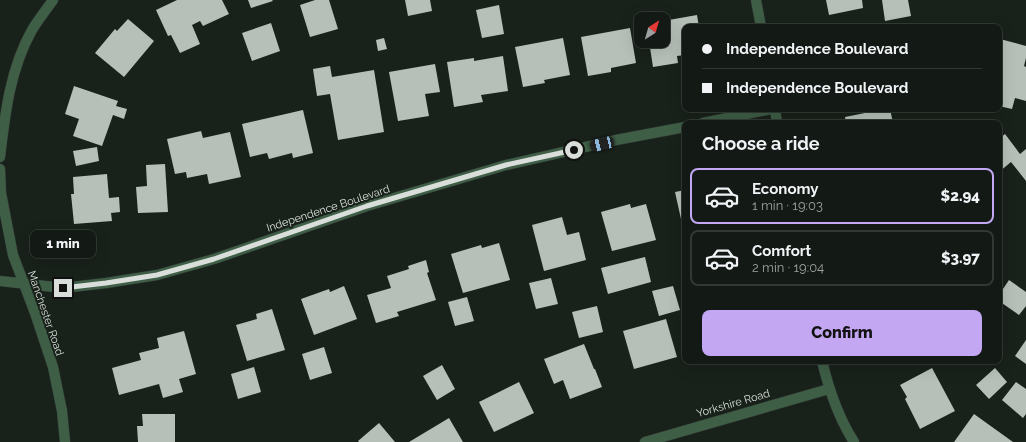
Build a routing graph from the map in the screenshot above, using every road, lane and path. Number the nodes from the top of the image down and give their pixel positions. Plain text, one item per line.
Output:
1 (53, 0) edge
2 (756, 0) edge
3 (760, 24) edge
4 (756, 112) edge
5 (718, 120) edge
6 (682, 127) edge
7 (0, 157) edge
8 (0, 169) edge
9 (0, 280) edge
10 (24, 284) junction
11 (823, 364) edge
12 (829, 389) junction
13 (65, 442) edge
14 (645, 442) edge
15 (854, 442) edge

1 - 7 street
2 - 3 street
4 - 5 street
6 - 10 street, Independence Boulevard
8 - 10 street, Manchester Road
9 - 10 street, Independence Boulevard
10 - 13 street, Manchester Road
11 - 12 street
12 - 14 street, Yorkshire Road
12 - 15 street

